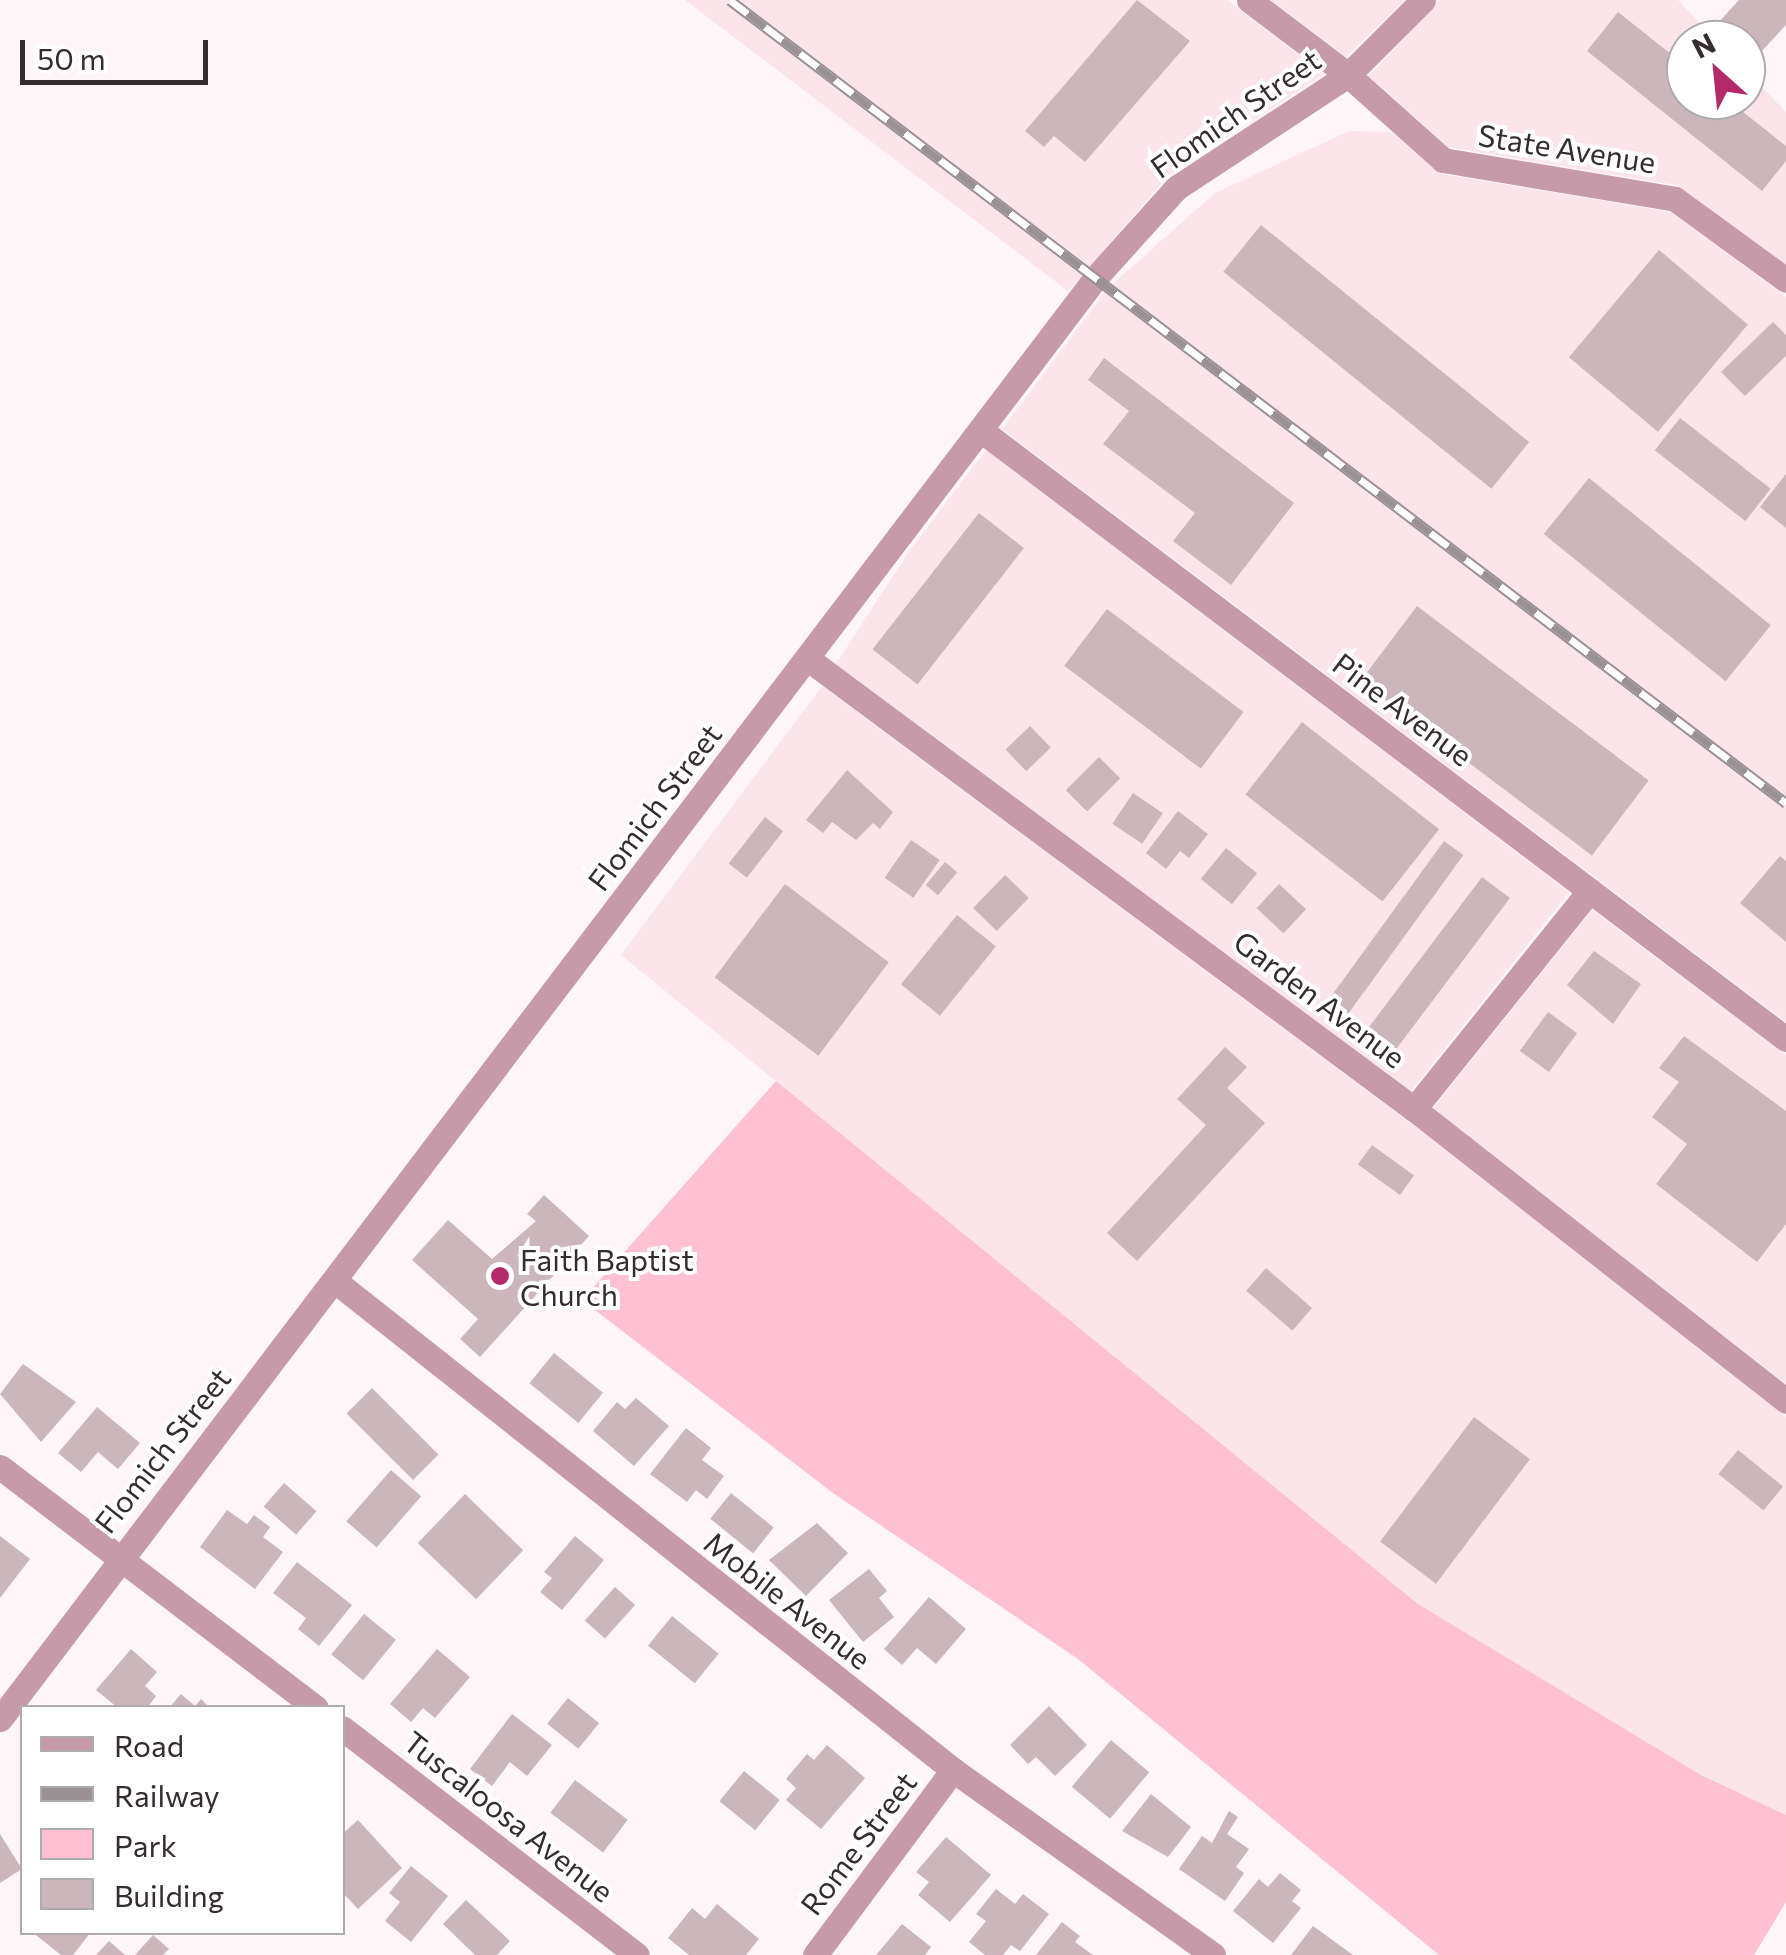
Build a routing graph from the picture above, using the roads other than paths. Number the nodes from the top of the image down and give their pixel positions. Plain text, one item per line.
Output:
1 (1249, 0) edge
2 (1423, 0) edge
3 (1348, 75) junction
4 (1786, 280) edge
5 (982, 431) junction
6 (808, 659) junction
7 (1589, 891) junction
8 (1786, 1039) edge
9 (1414, 1110) junction
10 (335, 1281) junction
11 (1786, 1400) edge
12 (0, 1467) edge
13 (120, 1556) junction
14 (312, 1705) edge
15 (0, 1718) edge
16 (345, 1730) edge
17 (954, 1770) junction
18 (637, 1955) edge
19 (815, 1955) edge
20 (1213, 1955) edge

1 - 3 street, State Avenue
2 - 3 street, Flomich Street
3 - 4 street, State Avenue
3 - 5 street, Flomich Street
5 - 6 street, Flomich Street
5 - 7 street, Pine Avenue
6 - 9 street, Garden Avenue
6 - 10 street, Flomich Street
7 - 8 street, Pine Avenue
7 - 9 street
9 - 11 street, Garden Avenue
10 - 13 street, Flomich Street
10 - 17 street, Mobile Avenue
12 - 13 street
13 - 14 street
13 - 15 street, Flomich Street
16 - 18 street, Tuscaloosa Avenue
17 - 19 street, Rome Street
17 - 20 street, Mobile Avenue

